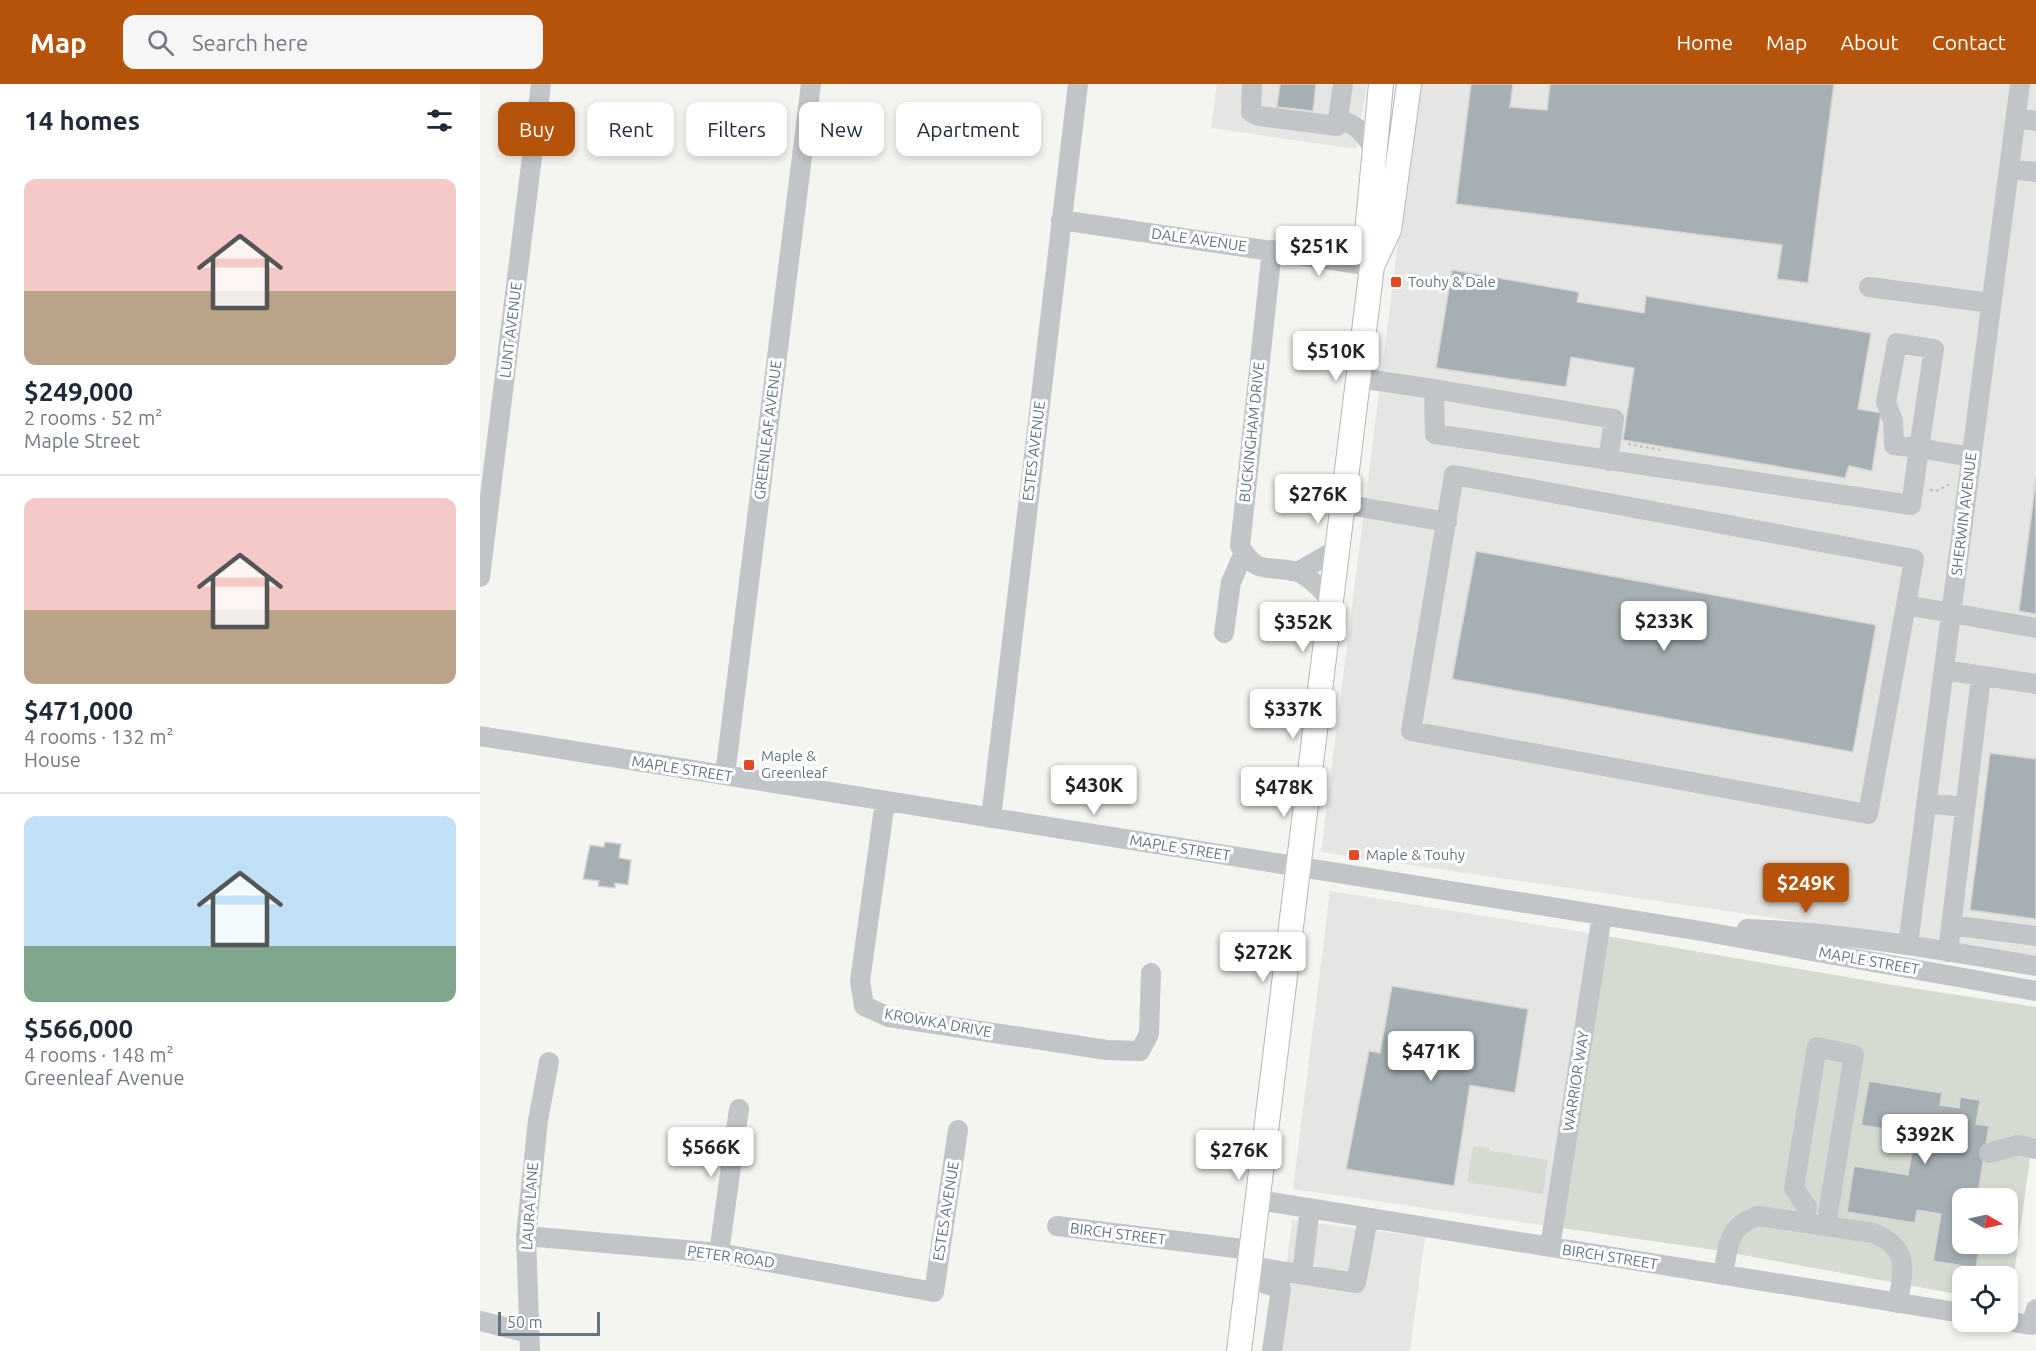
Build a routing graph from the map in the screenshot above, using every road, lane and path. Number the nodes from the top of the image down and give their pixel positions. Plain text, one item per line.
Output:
1 (541, 84) edge
2 (811, 84) edge
3 (1078, 84) edge
4 (1252, 84) edge
5 (1342, 84) edge
6 (1409, 84) edge
7 (2020, 84) edge
8 (1380, 93) edge
9 (2016, 118) junction
10 (1344, 121) junction
11 (2036, 121) edge
12 (1374, 149) junction
13 (2010, 169) junction
14 (2036, 172) edge
15 (1061, 220) junction
16 (1272, 250) junction
17 (1372, 266) junction
18 (1869, 286) dead end
19 (1991, 303) junction
20 (1358, 378) junction
21 (1434, 389) junction
22 (1617, 442) dead end
23 (1919, 448) junction
24 (1663, 450) dead end
25 (1971, 457) junction
26 (1608, 461) junction
27 (1958, 480) dead end
28 (1925, 489) dead end
29 (1342, 504) junction
30 (1447, 522) junction
31 (1336, 550) junction
32 (1244, 553) junction
33 (1298, 573) junction
34 (480, 577) edge
35 (1331, 599) junction
36 (1906, 605) junction
37 (1951, 614) junction
38 (2036, 628) edge
39 (1224, 633) dead end
40 (1944, 670) junction
41 (1981, 677) junction
42 (2036, 684) edge
43 (480, 736) edge
44 (725, 775) junction
45 (885, 801) junction
46 (1926, 803) junction
47 (1965, 807) junction
48 (992, 818) junction
49 (1299, 867) junction
50 (1602, 915) junction
51 (1951, 925) junction
52 (1701, 931) junction
53 (2036, 936) edge
54 (1908, 945) junction
55 (1948, 952) junction
56 (2036, 966) edge
57 (1151, 974) dead end
58 (2036, 991) edge
59 (549, 1062) dead end
60 (739, 1109) dead end
61 (958, 1130) dead end
62 (2036, 1149) edge
63 (1989, 1152) dead end
64 (1257, 1200) junction
65 (1310, 1208) junction
66 (1368, 1218) junction
67 (1804, 1223) junction
68 (1057, 1226) dead end
69 (1826, 1226) junction
70 (526, 1236) junction
71 (1550, 1247) junction
72 (719, 1253) junction
73 (1249, 1265) junction
74 (1302, 1274) junction
75 (1723, 1275) junction
76 (934, 1292) joint
77 (1898, 1303) junction
78 (1952, 1311) edge
79 (1243, 1317) junction
80 (2034, 1317) edge
81 (1277, 1318) junction
82 (2018, 1319) edge
83 (480, 1321) edge
84 (530, 1346) edge
85 (1239, 1351) edge
86 (1272, 1351) edge

1 - 34 street, LUNT AVENUE
2 - 44 street, GREENLEAF AVENUE
3 - 15 street, ESTES AVENUE
4 - 10 street
5 - 10 street
6 - 17 main road
7 - 9 street, SHERWIN AVENUE
8 - 10 street
8 - 12 main road
9 - 11 street
9 - 13 street, SHERWIN AVENUE
10 - 12 street
12 - 17 main road
13 - 14 street
13 - 19 street, SHERWIN AVENUE
15 - 16 street, DALE AVENUE
15 - 48 street, ESTES AVENUE
16 - 17 street, DALE AVENUE
16 - 32 street, BUCKINGHAM DRIVE
17 - 20 main road
18 - 19 street
19 - 25 street, SHERWIN AVENUE
20 - 21 street
20 - 29 main road
21 - 26 street
21 - 26 street
22 - 24 path
23 - 23 street
23 - 25 street
23 - 26 street
25 - 37 street, SHERWIN AVENUE
27 - 28 path
29 - 30 street
29 - 31 main road
30 - 36 street
30 - 36 street
31 - 33 street
31 - 35 main road
32 - 33 street
32 - 39 street
33 - 35 street
35 - 49 main road
36 - 37 street
37 - 38 street
37 - 40 street, SHERWIN AVENUE
40 - 41 street
40 - 46 street, SHERWIN AVENUE
41 - 42 street
41 - 47 street
43 - 44 street, MAPLE STREET
44 - 45 street, MAPLE STREET
45 - 48 street, MAPLE STREET
45 - 57 street, KROWKA DRIVE
46 - 47 street
46 - 54 street, SHERWIN AVENUE
47 - 51 street
48 - 49 street, MAPLE STREET
49 - 50 street, MAPLE STREET
49 - 64 main road
50 - 52 street, MAPLE STREET
50 - 71 street, WARRIOR WAY
51 - 53 street
51 - 55 street
52 - 54 street, MAPLE STREET
52 - 58 street, MAPLE STREET
54 - 55 street, MAPLE STREET
55 - 56 street, MAPLE STREET
59 - 70 street, LAURA LANE
60 - 72 street
61 - 76 street, ESTES AVENUE
62 - 63 street
64 - 65 street, BIRCH STREET
64 - 73 main road
65 - 66 street, BIRCH STREET
65 - 74 street
66 - 71 street, BIRCH STREET
66 - 74 street
67 - 69 street
67 - 69 street
67 - 75 street
68 - 73 street, BIRCH STREET
69 - 77 street
70 - 72 street, PETER ROAD
70 - 84 street, LAURA LANE
71 - 75 street, BIRCH STREET
72 - 76 street, PETER ROAD
73 - 74 street
73 - 79 main road
73 - 81 street
75 - 77 street, BIRCH STREET
77 - 78 street, BIRCH STREET
79 - 81 street
79 - 85 main road
80 - 82 street
81 - 86 street
83 - 84 street

